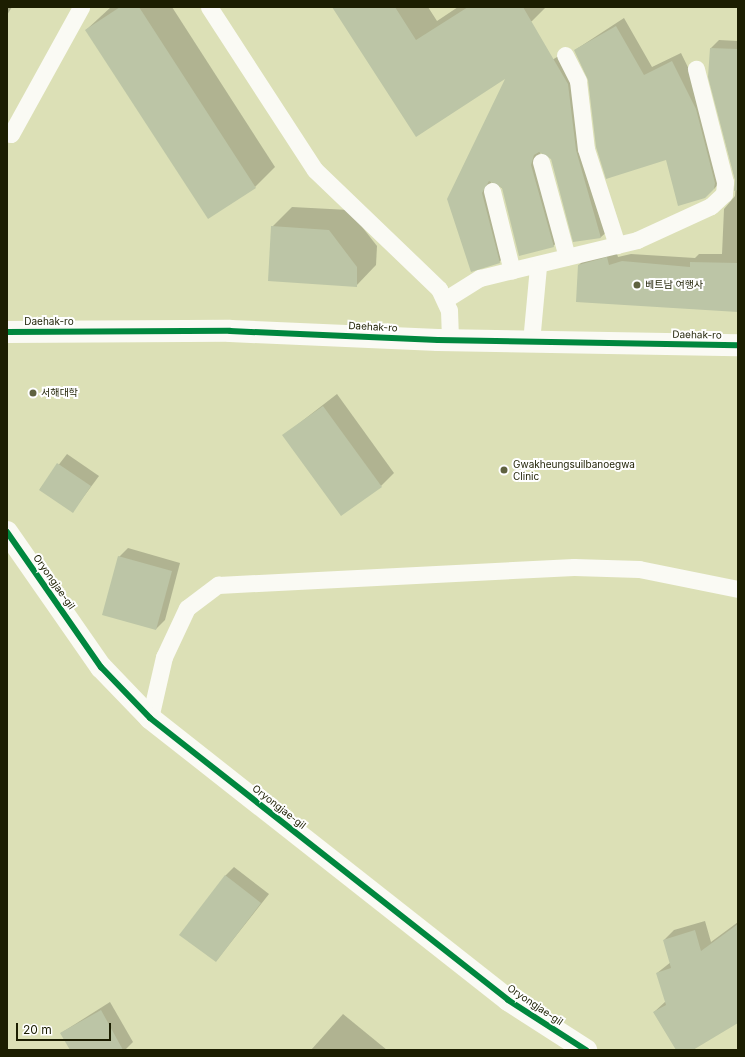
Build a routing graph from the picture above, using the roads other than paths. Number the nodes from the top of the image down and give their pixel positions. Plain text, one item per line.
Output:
1 (81, 7) edge
2 (209, 7) edge
3 (565, 55) dead end
4 (696, 69) dead end
5 (9, 133) edge
6 (541, 162) dead end
7 (492, 191) dead end
8 (617, 245) junction
9 (567, 257) junction
10 (538, 266) junction
11 (512, 271) junction
12 (446, 300) junction
13 (7, 332) edge
14 (450, 340) junction
15 (530, 342) junction
16 (738, 345) edge
17 (7, 532) edge
18 (738, 589) edge
19 (150, 718) junction
20 (586, 1050) edge

1 - 5 lane
2 - 12 lane
3 - 8 lane
4 - 8 lane
6 - 9 lane
7 - 11 lane
8 - 9 lane
9 - 10 lane
10 - 11 lane
10 - 15 lane
11 - 12 lane
12 - 14 lane
13 - 14 street, Daehak-ro
14 - 15 street, Daehak-ro
15 - 16 street, Daehak-ro
17 - 19 street, Oryongjae-gil
18 - 19 lane
19 - 20 street, Oryongjae-gil

